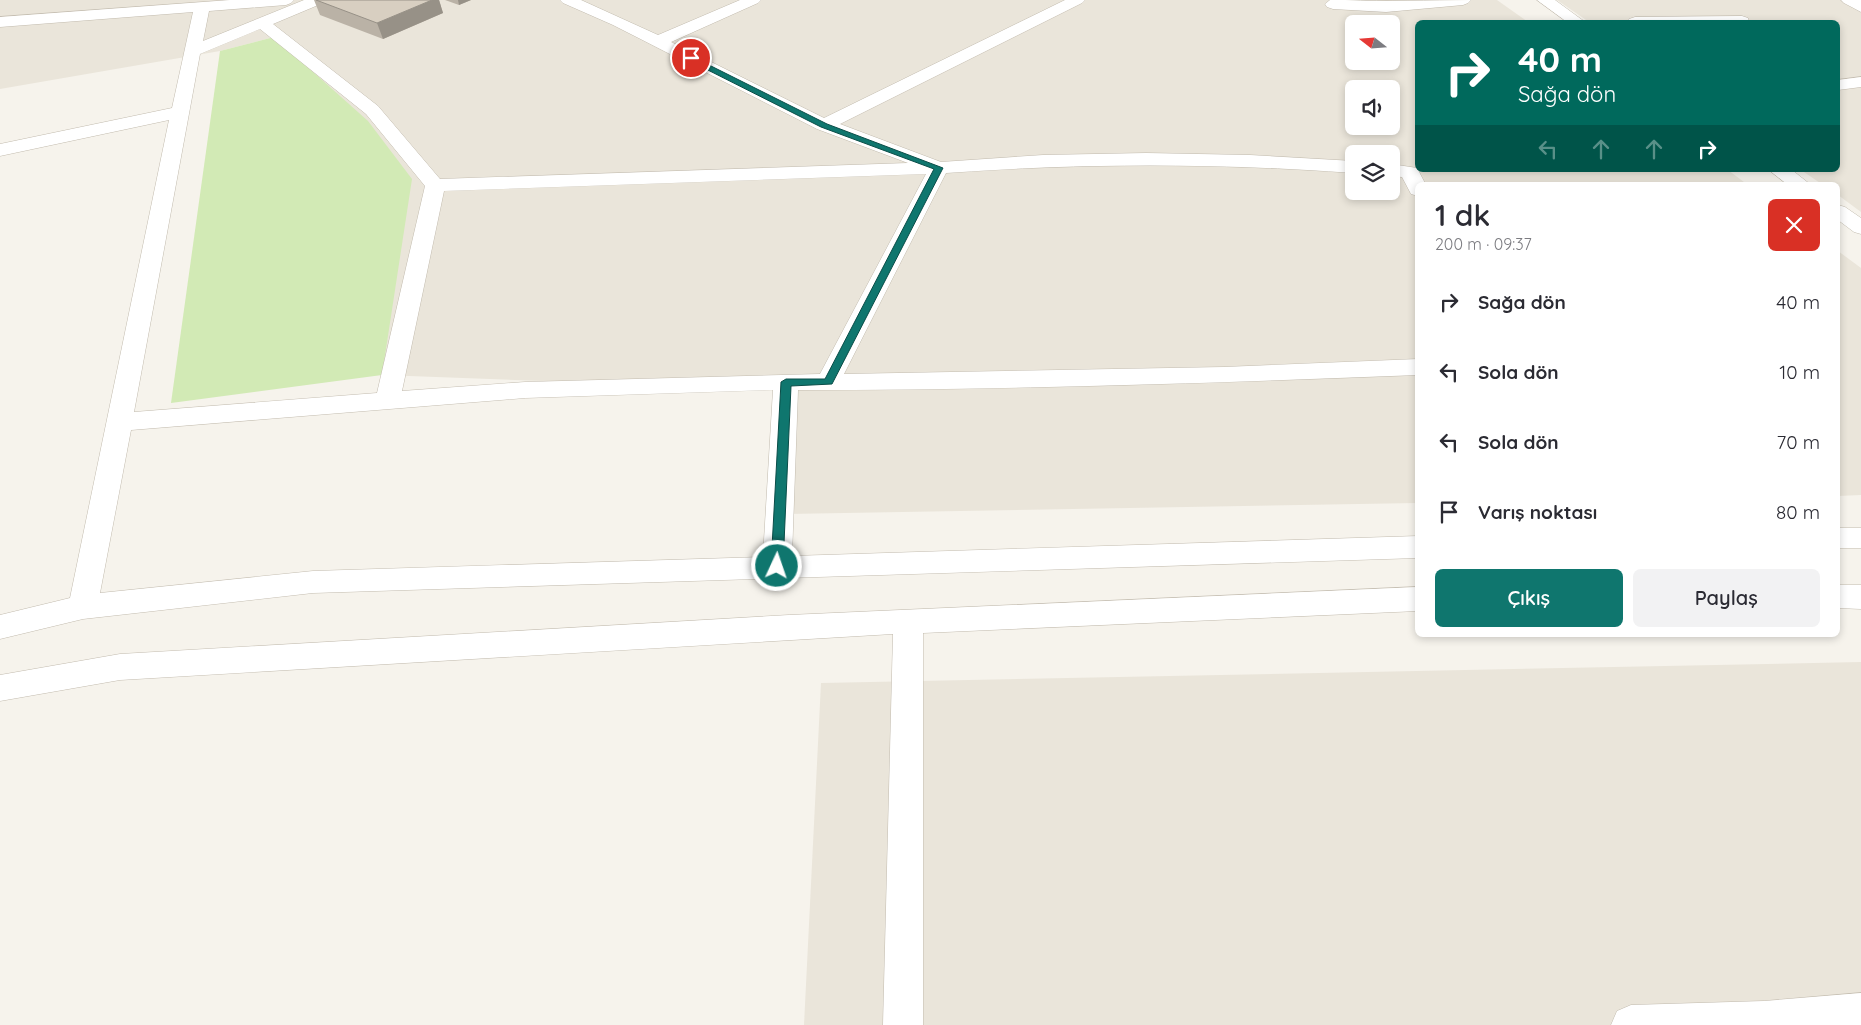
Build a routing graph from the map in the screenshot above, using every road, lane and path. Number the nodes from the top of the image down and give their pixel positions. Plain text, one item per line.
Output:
1 (286, 0) edge
2 (318, 0) edge
3 (568, 0) edge
4 (753, 0) edge
5 (1077, 0) edge
6 (1463, 0) edge
7 (1546, 0) edge
8 (1849, 0) edge
9 (616, 3) dead end
10 (1333, 4) dead end
11 (202, 7) junction
12 (1861, 7) edge
13 (594, 11) junction
14 (3, 15) edge
15 (1574, 20) edge
16 (262, 22) junction
17 (658, 41) junction
18 (192, 51) junction
19 (1861, 82) edge
20 (1840, 85) edge
21 (180, 112) junction
22 (824, 125) junction
23 (0, 150) edge
24 (1345, 166) edge
25 (939, 168) junction
26 (1400, 171) edge
27 (1782, 172) edge
28 (1797, 182) edge
29 (1415, 183) edge
30 (435, 185) junction
31 (1840, 212) edge
32 (1861, 228) edge
33 (1415, 367) edge
34 (786, 382) junction
35 (828, 382) junction
36 (388, 401) junction
37 (120, 422) junction
38 (1840, 538) edge
39 (1861, 538) edge
40 (1415, 547) edge
41 (777, 566) junction
42 (1840, 597) edge
43 (1861, 597) edge
44 (1415, 600) edge
45 (83, 607) junction
46 (908, 622) junction
47 (0, 627) edge
48 (0, 688) edge
49 (1861, 1014) edge
50 (1765, 1023) edge
51 (903, 1025) edge
52 (1631, 1025) edge

1 - 11 street
2 - 16 street
3 - 13 street
4 - 17 street
5 - 22 street
6 - 10 street
7 - 15 street
8 - 12 street
9 - 13 street
11 - 14 street
11 - 18 street
13 - 17 street
16 - 18 street
16 - 30 street
17 - 22 street
18 - 21 street
19 - 20 street
21 - 23 street
21 - 37 street
22 - 25 street
24 - 25 street
25 - 30 street
25 - 35 street
26 - 29 street
27 - 28 street
30 - 36 street
31 - 32 street
33 - 35 street
34 - 35 street
34 - 36 street
34 - 41 street
36 - 37 street
37 - 45 street
38 - 39 street
40 - 41 street
41 - 45 street
42 - 43 street
44 - 46 street
45 - 47 street
46 - 48 street
46 - 51 street
49 - 50 street
50 - 52 street

